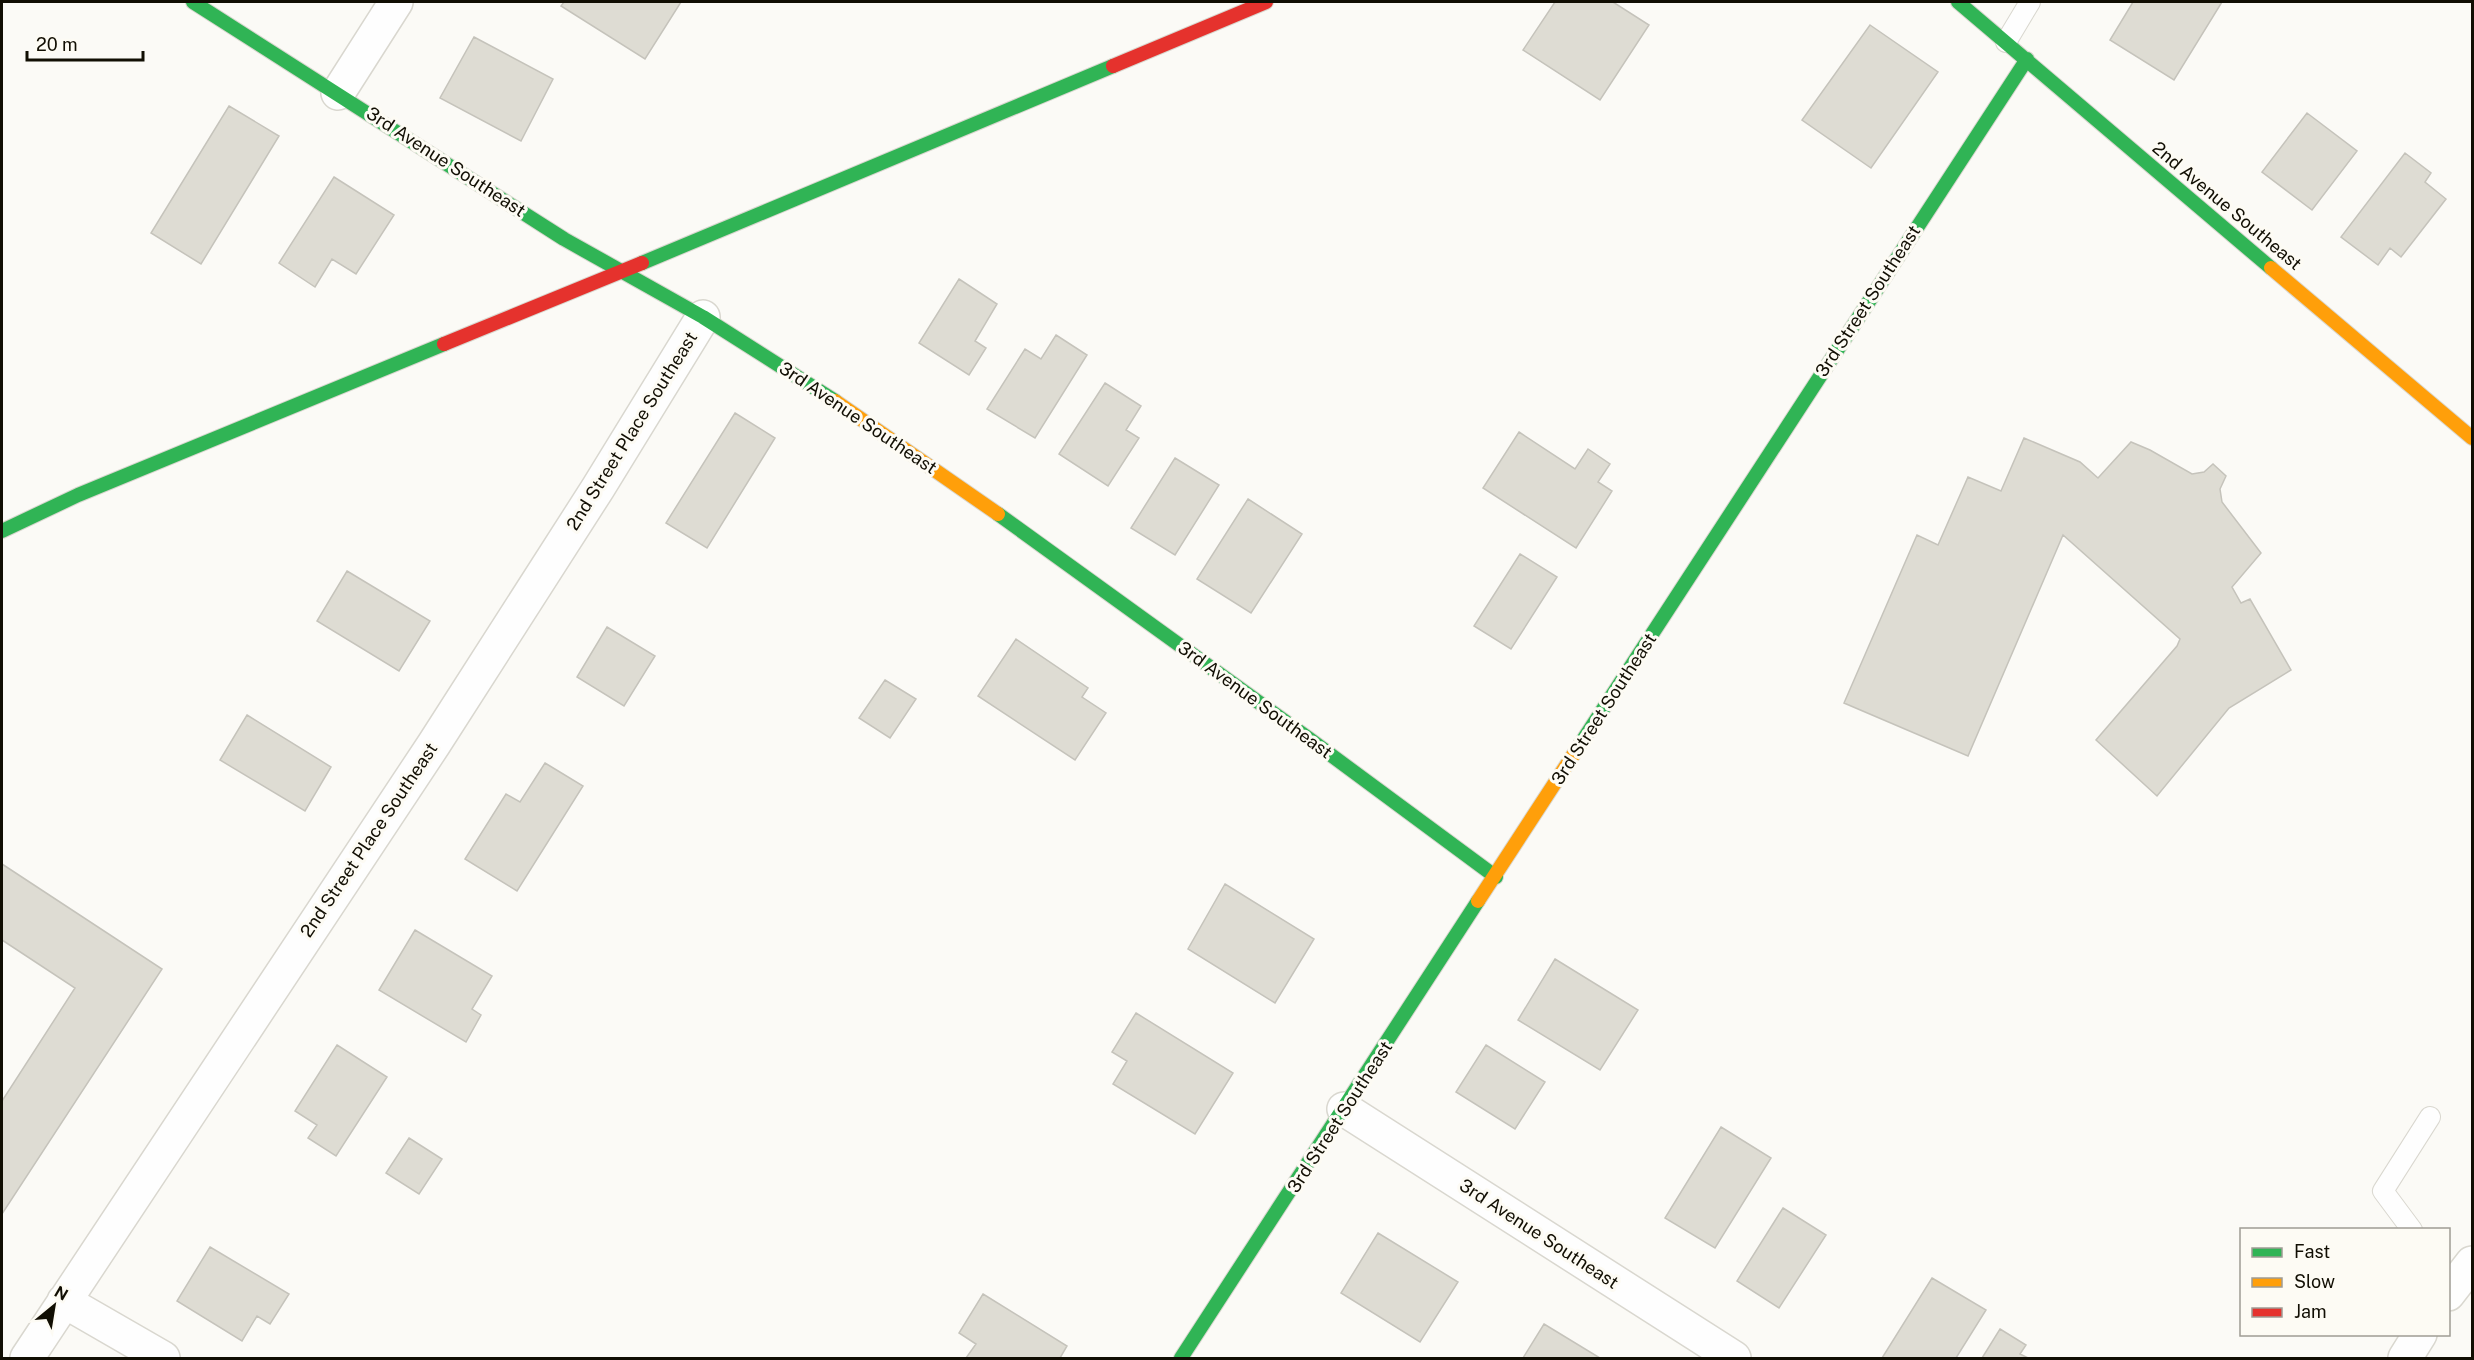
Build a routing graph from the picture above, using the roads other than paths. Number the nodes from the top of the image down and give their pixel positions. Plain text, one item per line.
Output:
1 (193, 2) edge
2 (396, 2) edge
3 (1266, 2) edge
4 (1958, 2) edge
5 (2030, 2) edge
6 (2006, 42) junction
7 (2027, 59) junction
8 (338, 93) junction
9 (622, 271) junction
10 (703, 316) junction
11 (2472, 438) edge
12 (2, 531) edge
13 (1496, 877) junction
14 (1344, 1109) junction
15 (2430, 1117) dead end
16 (2411, 1228) edge
17 (2472, 1263) edge
18 (2450, 1292) edge
19 (64, 1301) junction
20 (2419, 1336) edge
21 (27, 1359) edge
22 (163, 1359) edge
23 (1181, 1359) edge
24 (1734, 1359) edge
25 (2404, 1359) edge

1 - 8 street, 3rd Avenue Southeast
2 - 8 street
3 - 9 street
4 - 6 street, 2nd Avenue Southeast
5 - 6 lane
6 - 7 street, 2nd Avenue Southeast
7 - 11 street, 2nd Avenue Southeast
7 - 13 street, 3rd Street Southeast
8 - 9 street, 3rd Avenue Southeast
9 - 10 street, 3rd Avenue Southeast
9 - 12 street
10 - 13 street, 3rd Avenue Southeast
10 - 19 street, 2nd Street Place Southeast
13 - 14 street, 3rd Street Southeast
14 - 23 street, 3rd Street Southeast
14 - 24 street, 3rd Avenue Southeast
15 - 16 lane
17 - 18 street
19 - 21 street, 2nd Street Place Southeast
19 - 22 street
20 - 25 street

